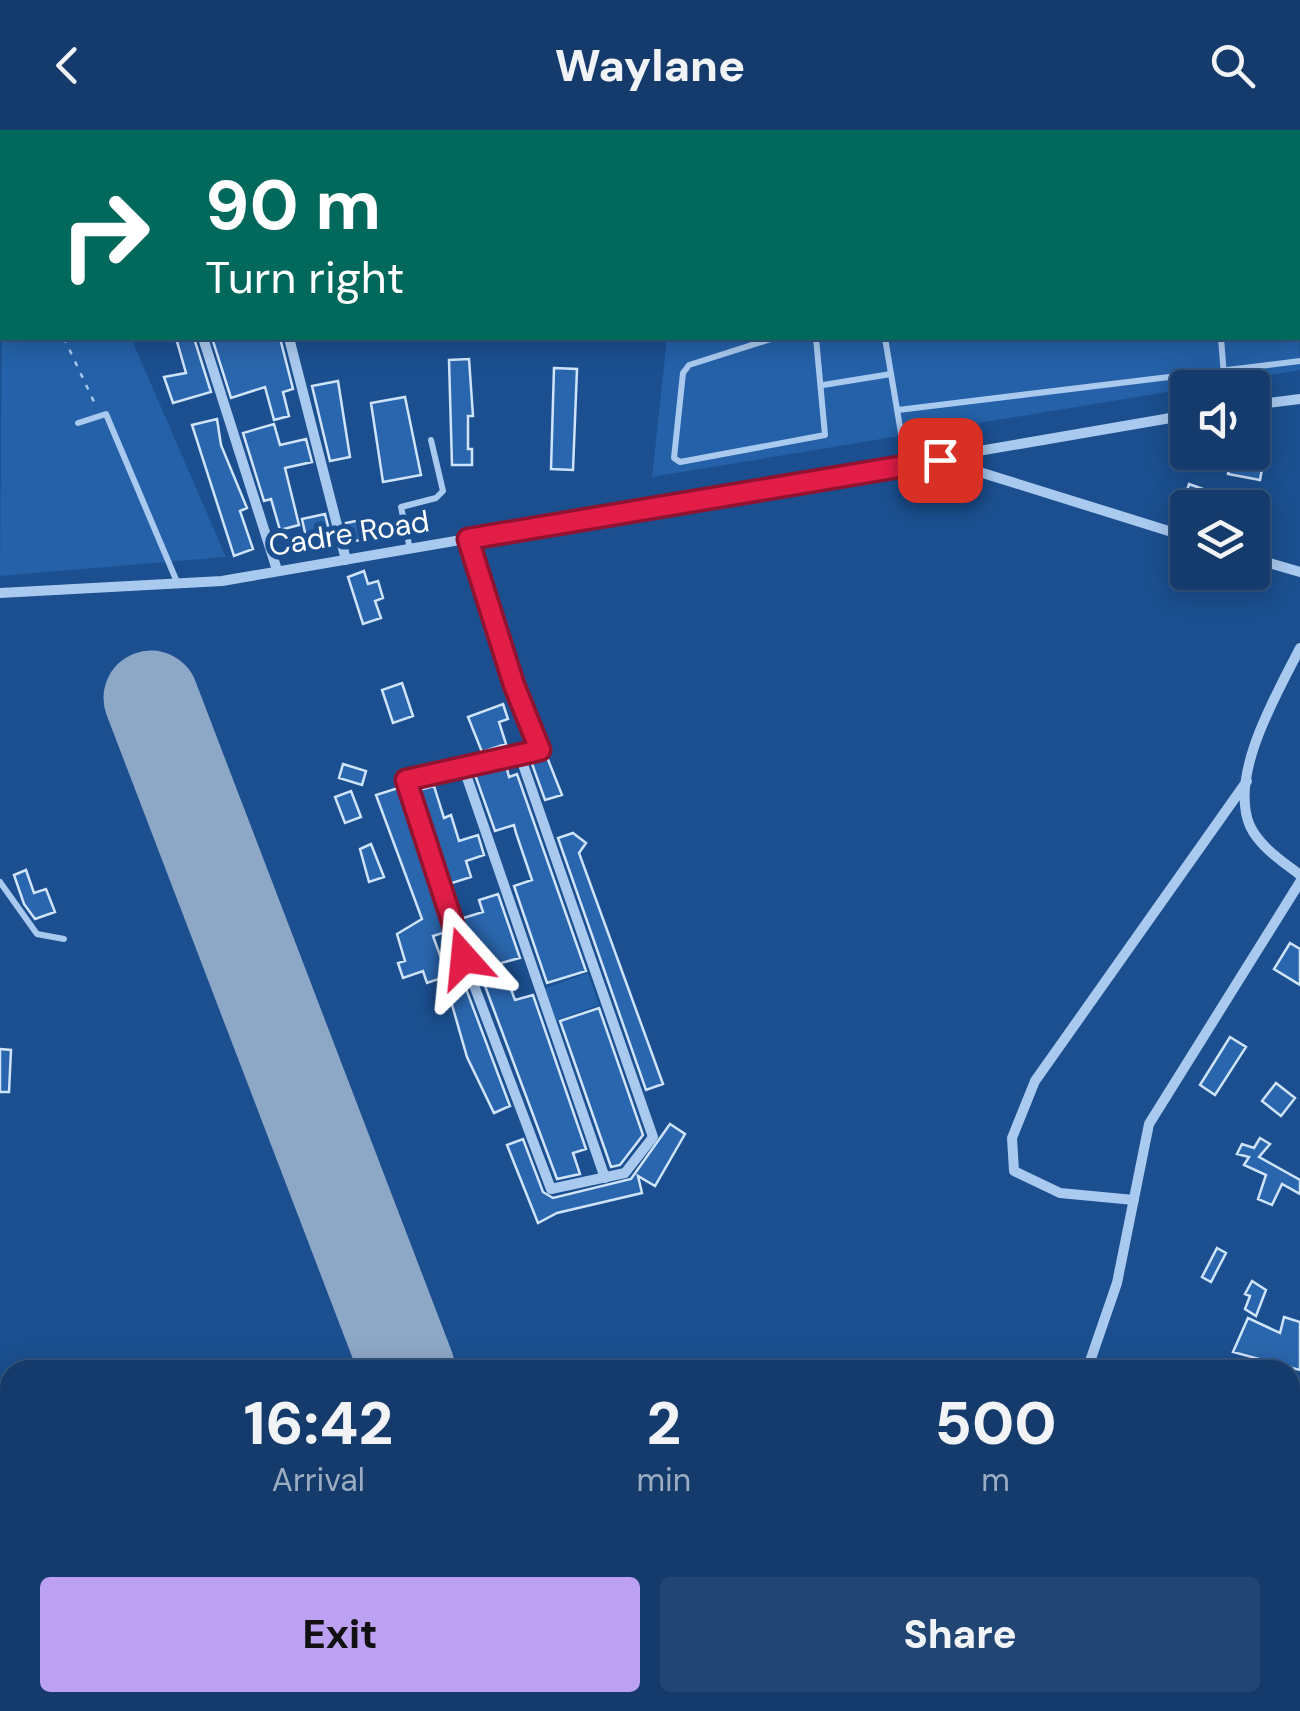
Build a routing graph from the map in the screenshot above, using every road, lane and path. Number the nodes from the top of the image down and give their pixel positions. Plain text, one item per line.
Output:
1 (65, 340) edge
2 (205, 340) edge
3 (290, 340) edge
4 (768, 340) edge
5 (816, 340) edge
6 (885, 340) edge
7 (1221, 340) edge
8 (1300, 361) edge
9 (1224, 367) junction
10 (1224, 370) edge
11 (891, 374) junction
12 (823, 385) junction
13 (1300, 399) edge
14 (1270, 403) edge
15 (898, 410) junction
16 (101, 416) junction
17 (1170, 419) edge
18 (78, 423) dead end
19 (431, 440) dead end
20 (940, 460) junction
21 (906, 464) junction
22 (1170, 532) edge
23 (468, 539) junction
24 (410, 550) junction
25 (346, 560) junction
26 (1270, 563) edge
27 (277, 570) junction
28 (1300, 572) edge
29 (178, 584) junction
30 (0, 592) edge
31 (1300, 648) edge
32 (519, 754) junction
33 (462, 766) junction
34 (1246, 782) junction
35 (1300, 878) edge
36 (0, 882) edge
37 (64, 939) dead end
38 (605, 1178) junction
39 (1134, 1200) junction
40 (1090, 1360) edge

1 - 16 path
2 - 27 street
3 - 25 street
4 - 12 lane
5 - 12 lane
6 - 11 lane
7 - 9 lane
8 - 9 lane
9 - 10 lane
9 - 15 lane
11 - 12 lane
11 - 15 lane
13 - 14 street
15 - 21 lane
16 - 18 lane
16 - 29 lane
17 - 20 street, Cadre Road
19 - 24 lane
20 - 21 street, Cadre Road
20 - 22 street
21 - 23 street, Cadre Road
23 - 24 street, Cadre Road
23 - 32 street
24 - 25 street, Cadre Road
25 - 27 street, Cadre Road
26 - 28 street
27 - 29 street, Cadre Road
29 - 30 street, Cadre Road
31 - 34 street
32 - 33 street
32 - 38 street
33 - 38 street
33 - 38 street
34 - 35 street
34 - 39 street
35 - 39 street
36 - 37 lane
39 - 40 street

